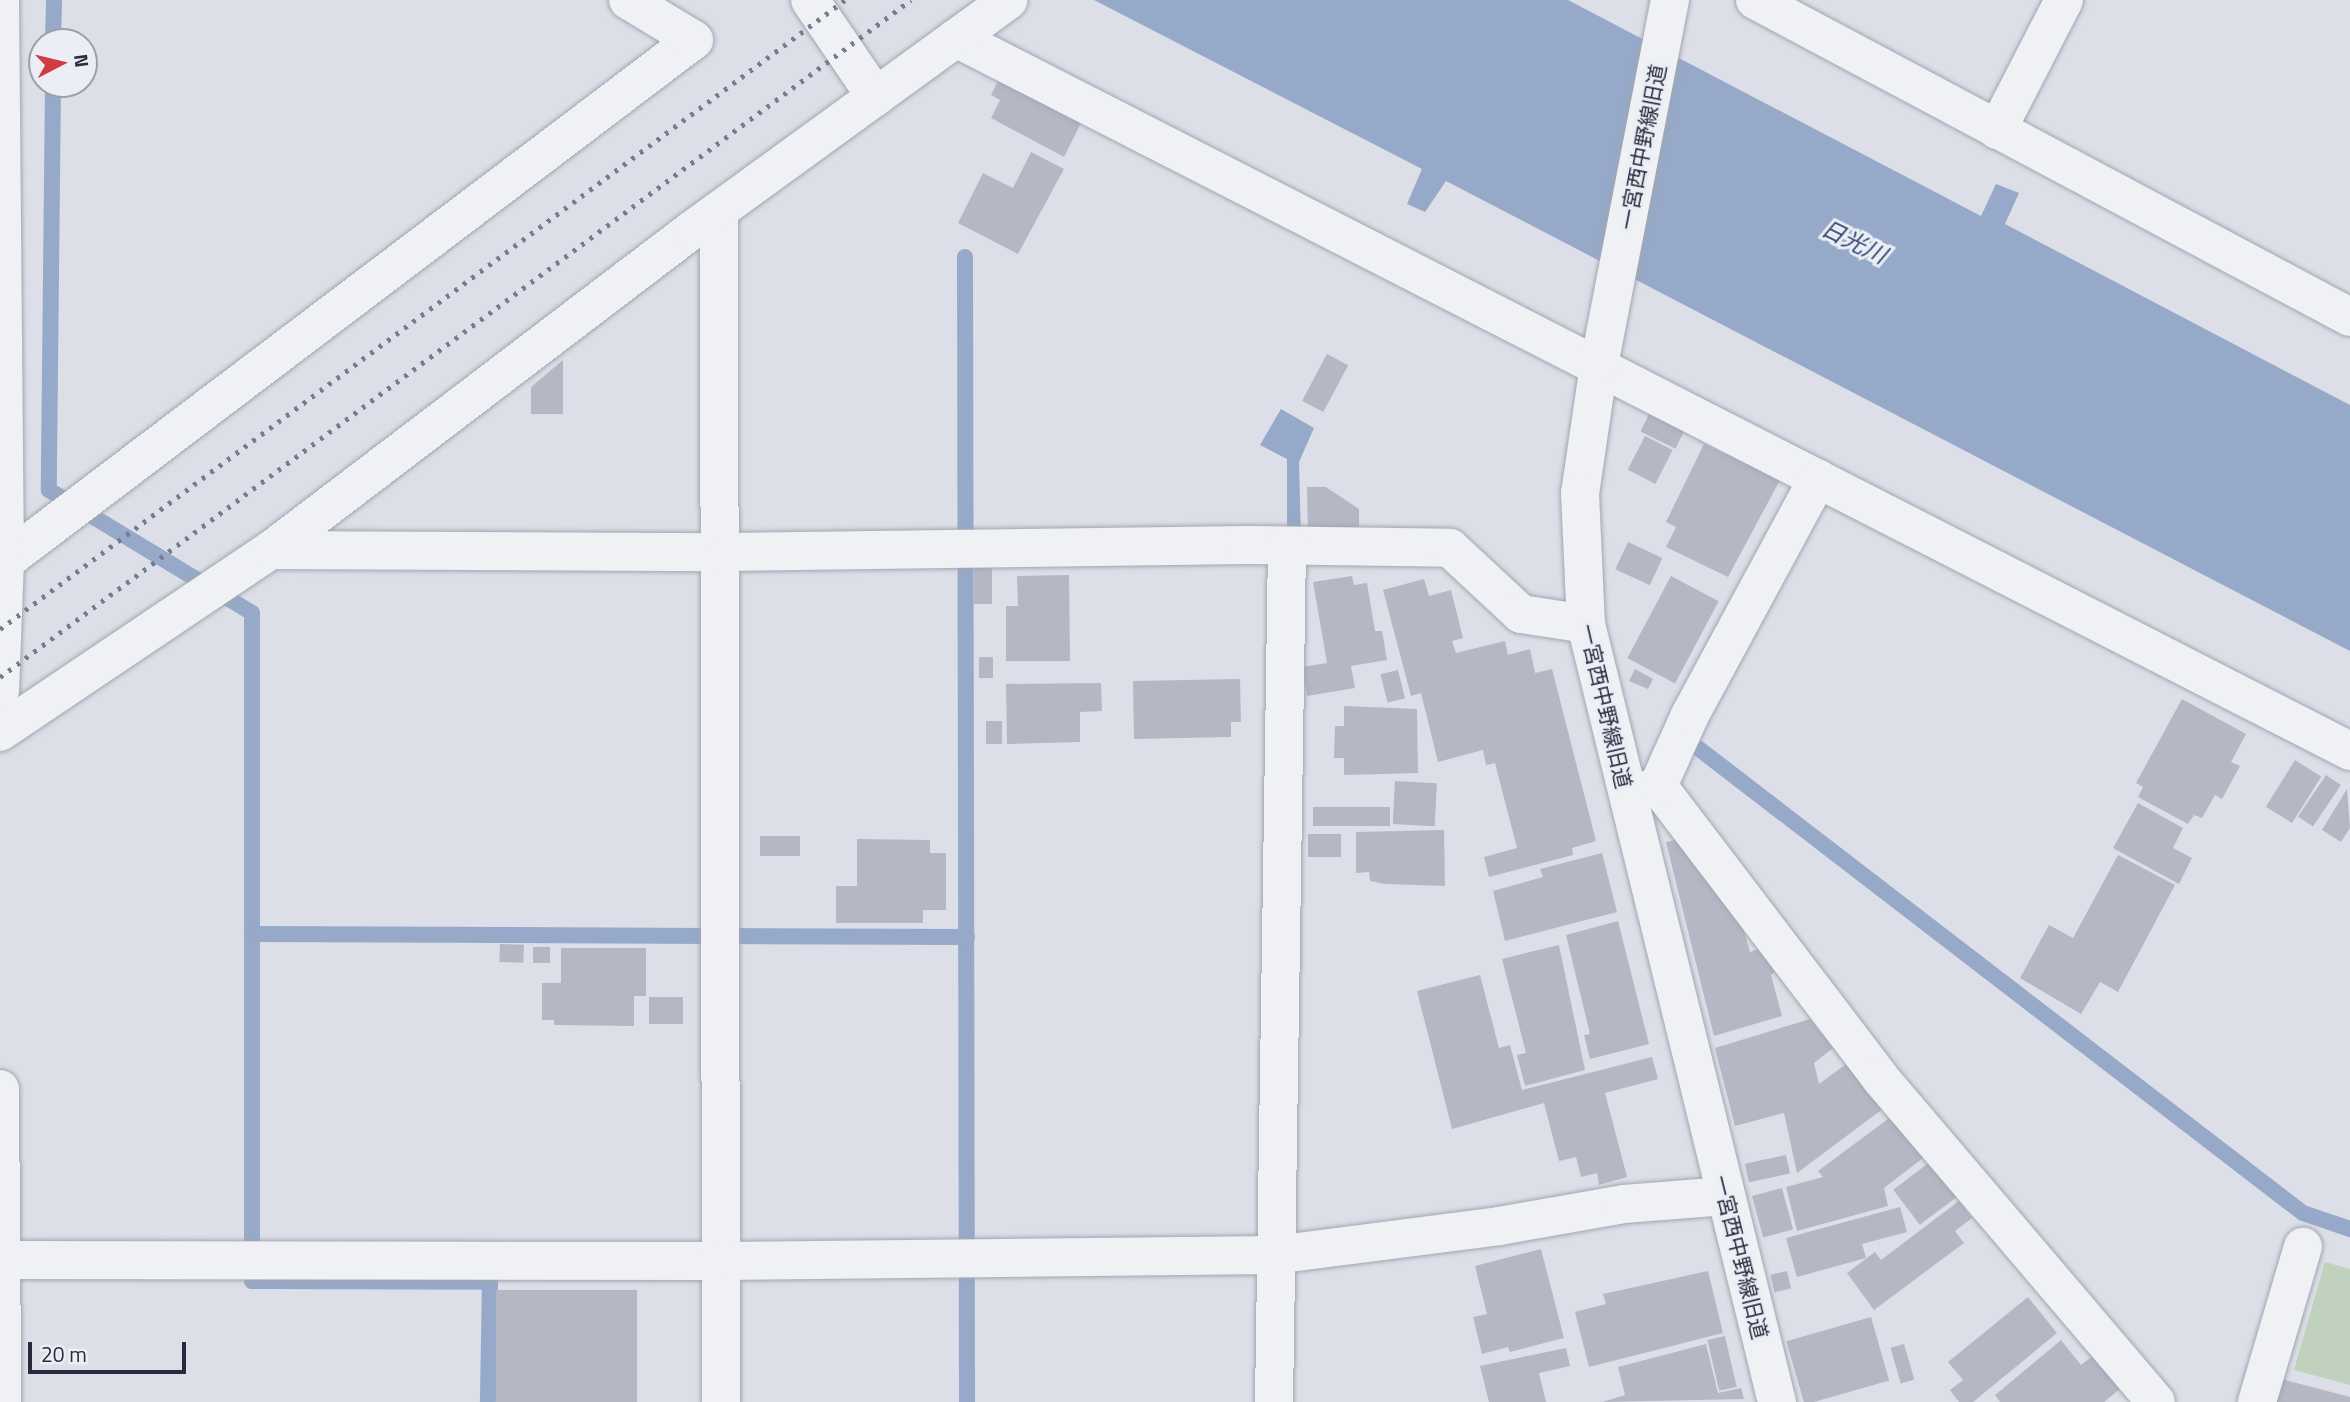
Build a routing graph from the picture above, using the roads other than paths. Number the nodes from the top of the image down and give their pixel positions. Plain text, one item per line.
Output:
1 (0, 0) edge
2 (628, 0) edge
3 (810, 0) edge
4 (1008, 0) edge
5 (1670, 0) edge
6 (1755, 0) edge
7 (2064, 0) edge
8 (956, 38) junction
9 (876, 97) junction
10 (1997, 130) junction
11 (719, 211) junction
12 (1, 301) edge
13 (2350, 317) edge
14 (1599, 365) junction
15 (1818, 478) junction
16 (1287, 546) junction
17 (271, 550) junction
18 (723, 552) junction
19 (2, 564) edge
20 (1586, 624) junction
21 (0, 691) edge
22 (0, 732) edge
23 (2350, 751) edge
24 (1642, 792) junction
25 (0, 1089) edge
26 (1726, 1196) junction
27 (2303, 1247) dead end
28 (1274, 1255) junction
29 (0, 1259) edge
30 (722, 1261) junction
31 (2, 1402) edge
32 (721, 1402) edge
33 (1274, 1402) edge
34 (1777, 1402) edge
35 (2155, 1402) edge
36 (2257, 1402) edge

1 - 12 street
2 - 19 street
3 - 9 street
4 - 8 street
5 - 14 street, 一宮西中野線旧道
6 - 10 street
7 - 10 street
8 - 9 street
8 - 14 street
9 - 11 street
10 - 13 street
11 - 17 street
11 - 18 street
12 - 19 street
14 - 15 street
14 - 20 street, 一宮西中野線旧道
15 - 23 street
15 - 24 street
16 - 18 street
16 - 20 street
16 - 28 street
17 - 18 street
17 - 22 street
18 - 30 street
19 - 21 street
20 - 24 street, 一宮西中野線旧道
24 - 26 street, 一宮西中野線旧道
24 - 35 street
25 - 29 street
26 - 28 street
26 - 34 street, 一宮西中野線旧道
27 - 36 street
28 - 30 street
28 - 33 street
29 - 30 street
29 - 31 street
30 - 32 street

